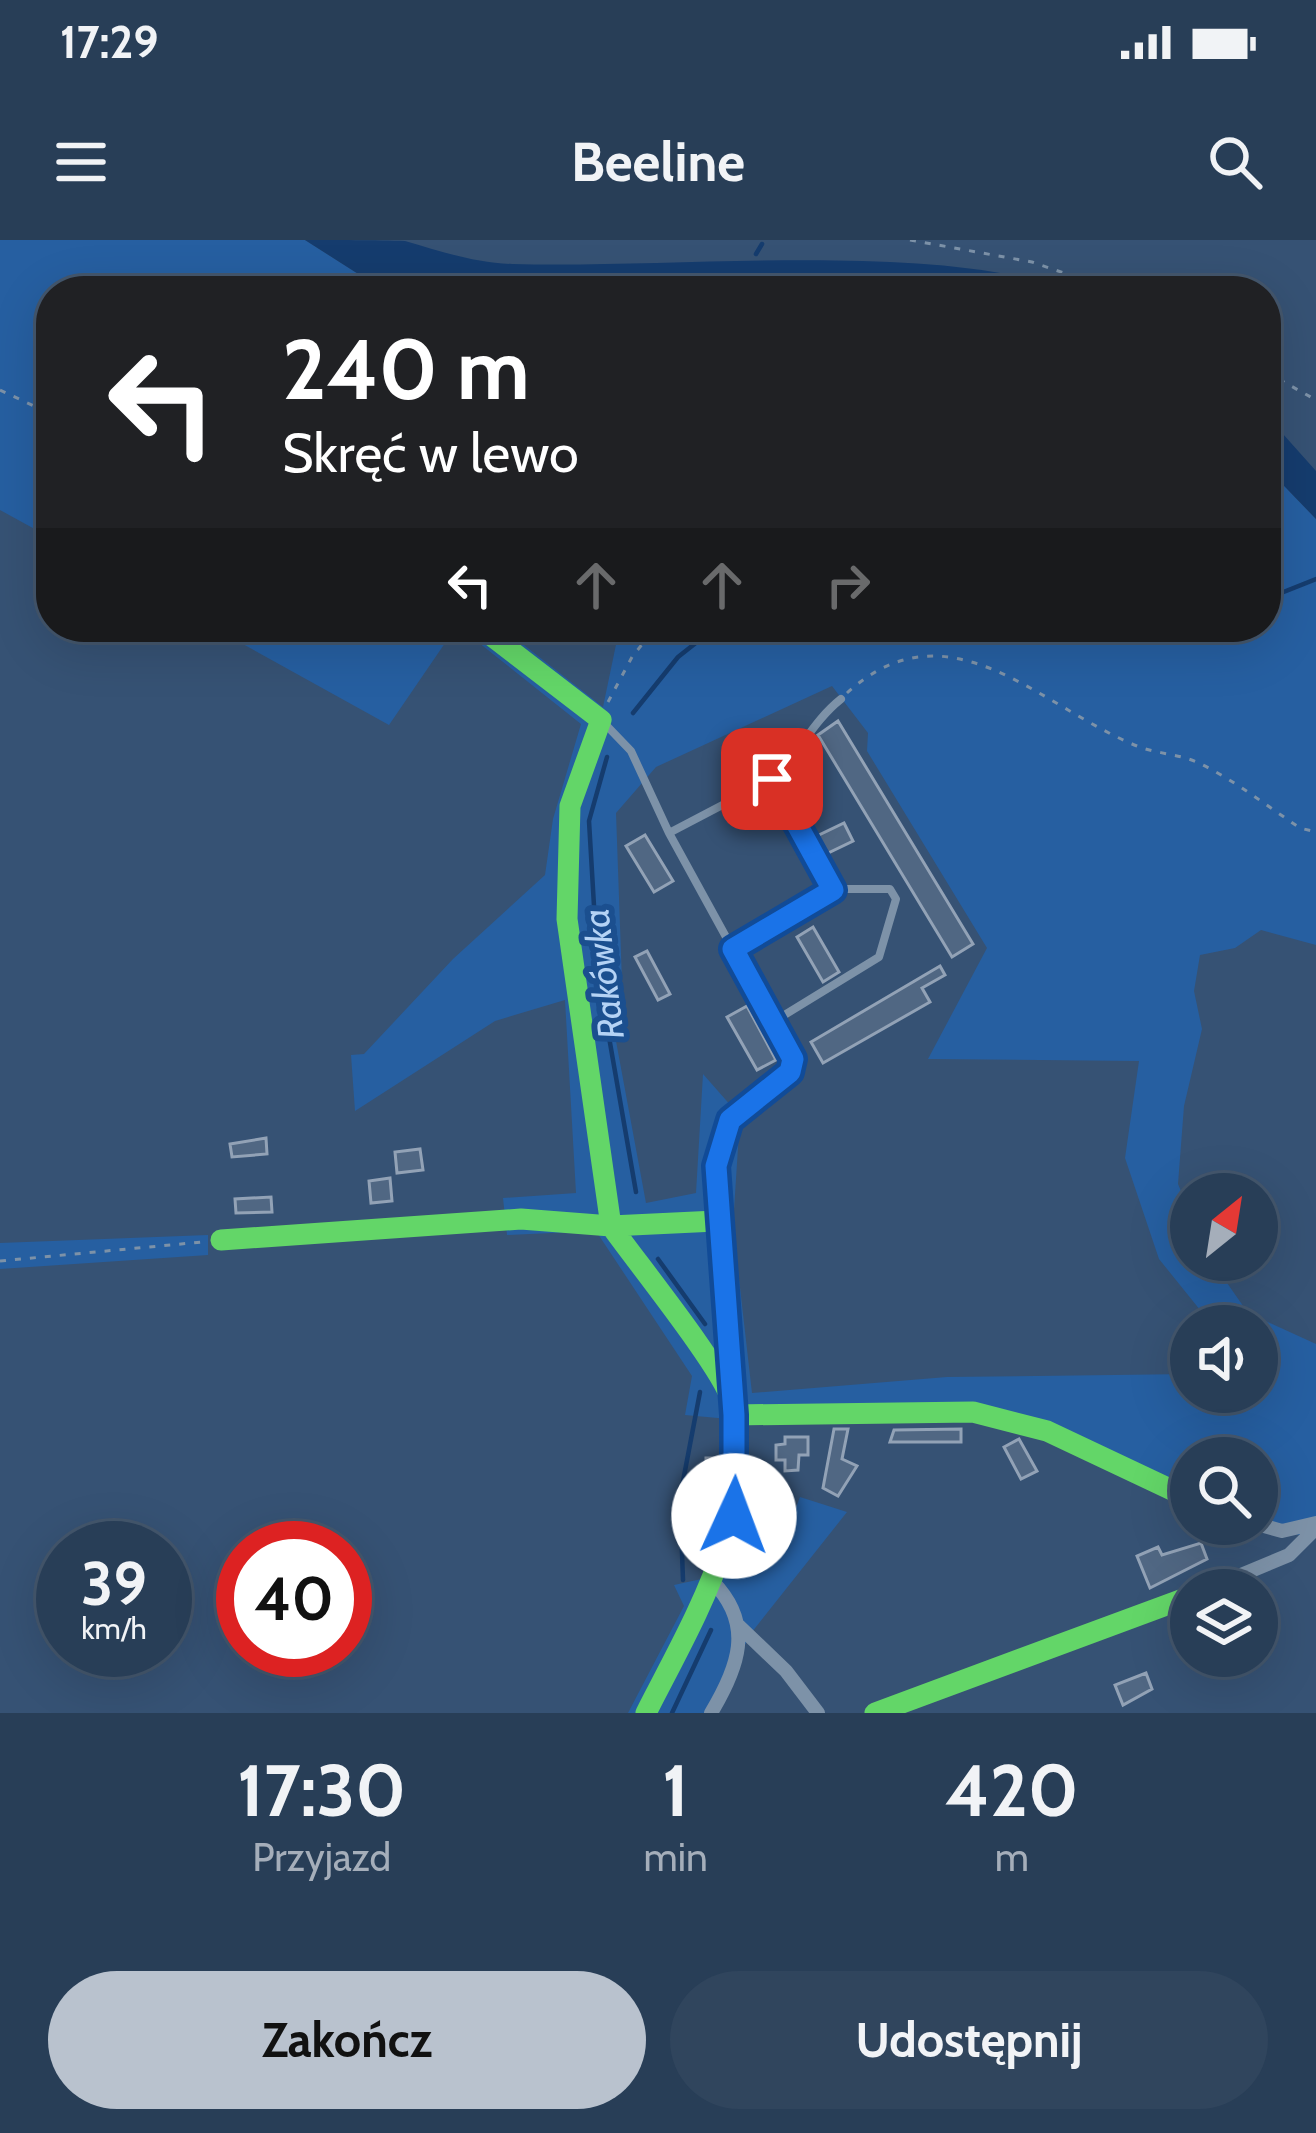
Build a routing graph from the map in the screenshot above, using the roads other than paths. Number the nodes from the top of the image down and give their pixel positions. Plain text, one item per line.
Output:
1 (500, 642) edge
2 (842, 699) road end
3 (601, 720) junction
4 (772, 779) junction
5 (669, 833) junction
6 (833, 890) junction
7 (733, 949) junction
8 (773, 1022) junction
9 (777, 1083) joint
10 (716, 1221) junction
11 (611, 1226) junction
12 (221, 1240) road end
13 (732, 1406) junction
14 (1170, 1489) edge
15 (1316, 1526) edge
16 (1278, 1530) edge
17 (1255, 1569) edge
18 (713, 1582) junction
19 (1170, 1604) edge
20 (739, 1626) junction
21 (766, 1656) junction
22 (735, 1672) junction
23 (646, 1713) edge
24 (711, 1713) edge
25 (818, 1713) edge
26 (875, 1713) edge

1 - 3 street
2 - 4 lane
3 - 5 lane
3 - 11 street
4 - 5 lane
4 - 6 lane
5 - 7 lane
6 - 7 lane
6 - 8 lane
7 - 8 lane
8 - 9 lane
9 - 10 street
10 - 11 street
10 - 13 street
11 - 12 street
11 - 13 street
13 - 14 street
13 - 18 street
15 - 16 street
15 - 17 street
18 - 20 street
18 - 23 street
19 - 26 street
20 - 21 street
20 - 22 street
21 - 22 street
21 - 25 street
22 - 24 street

